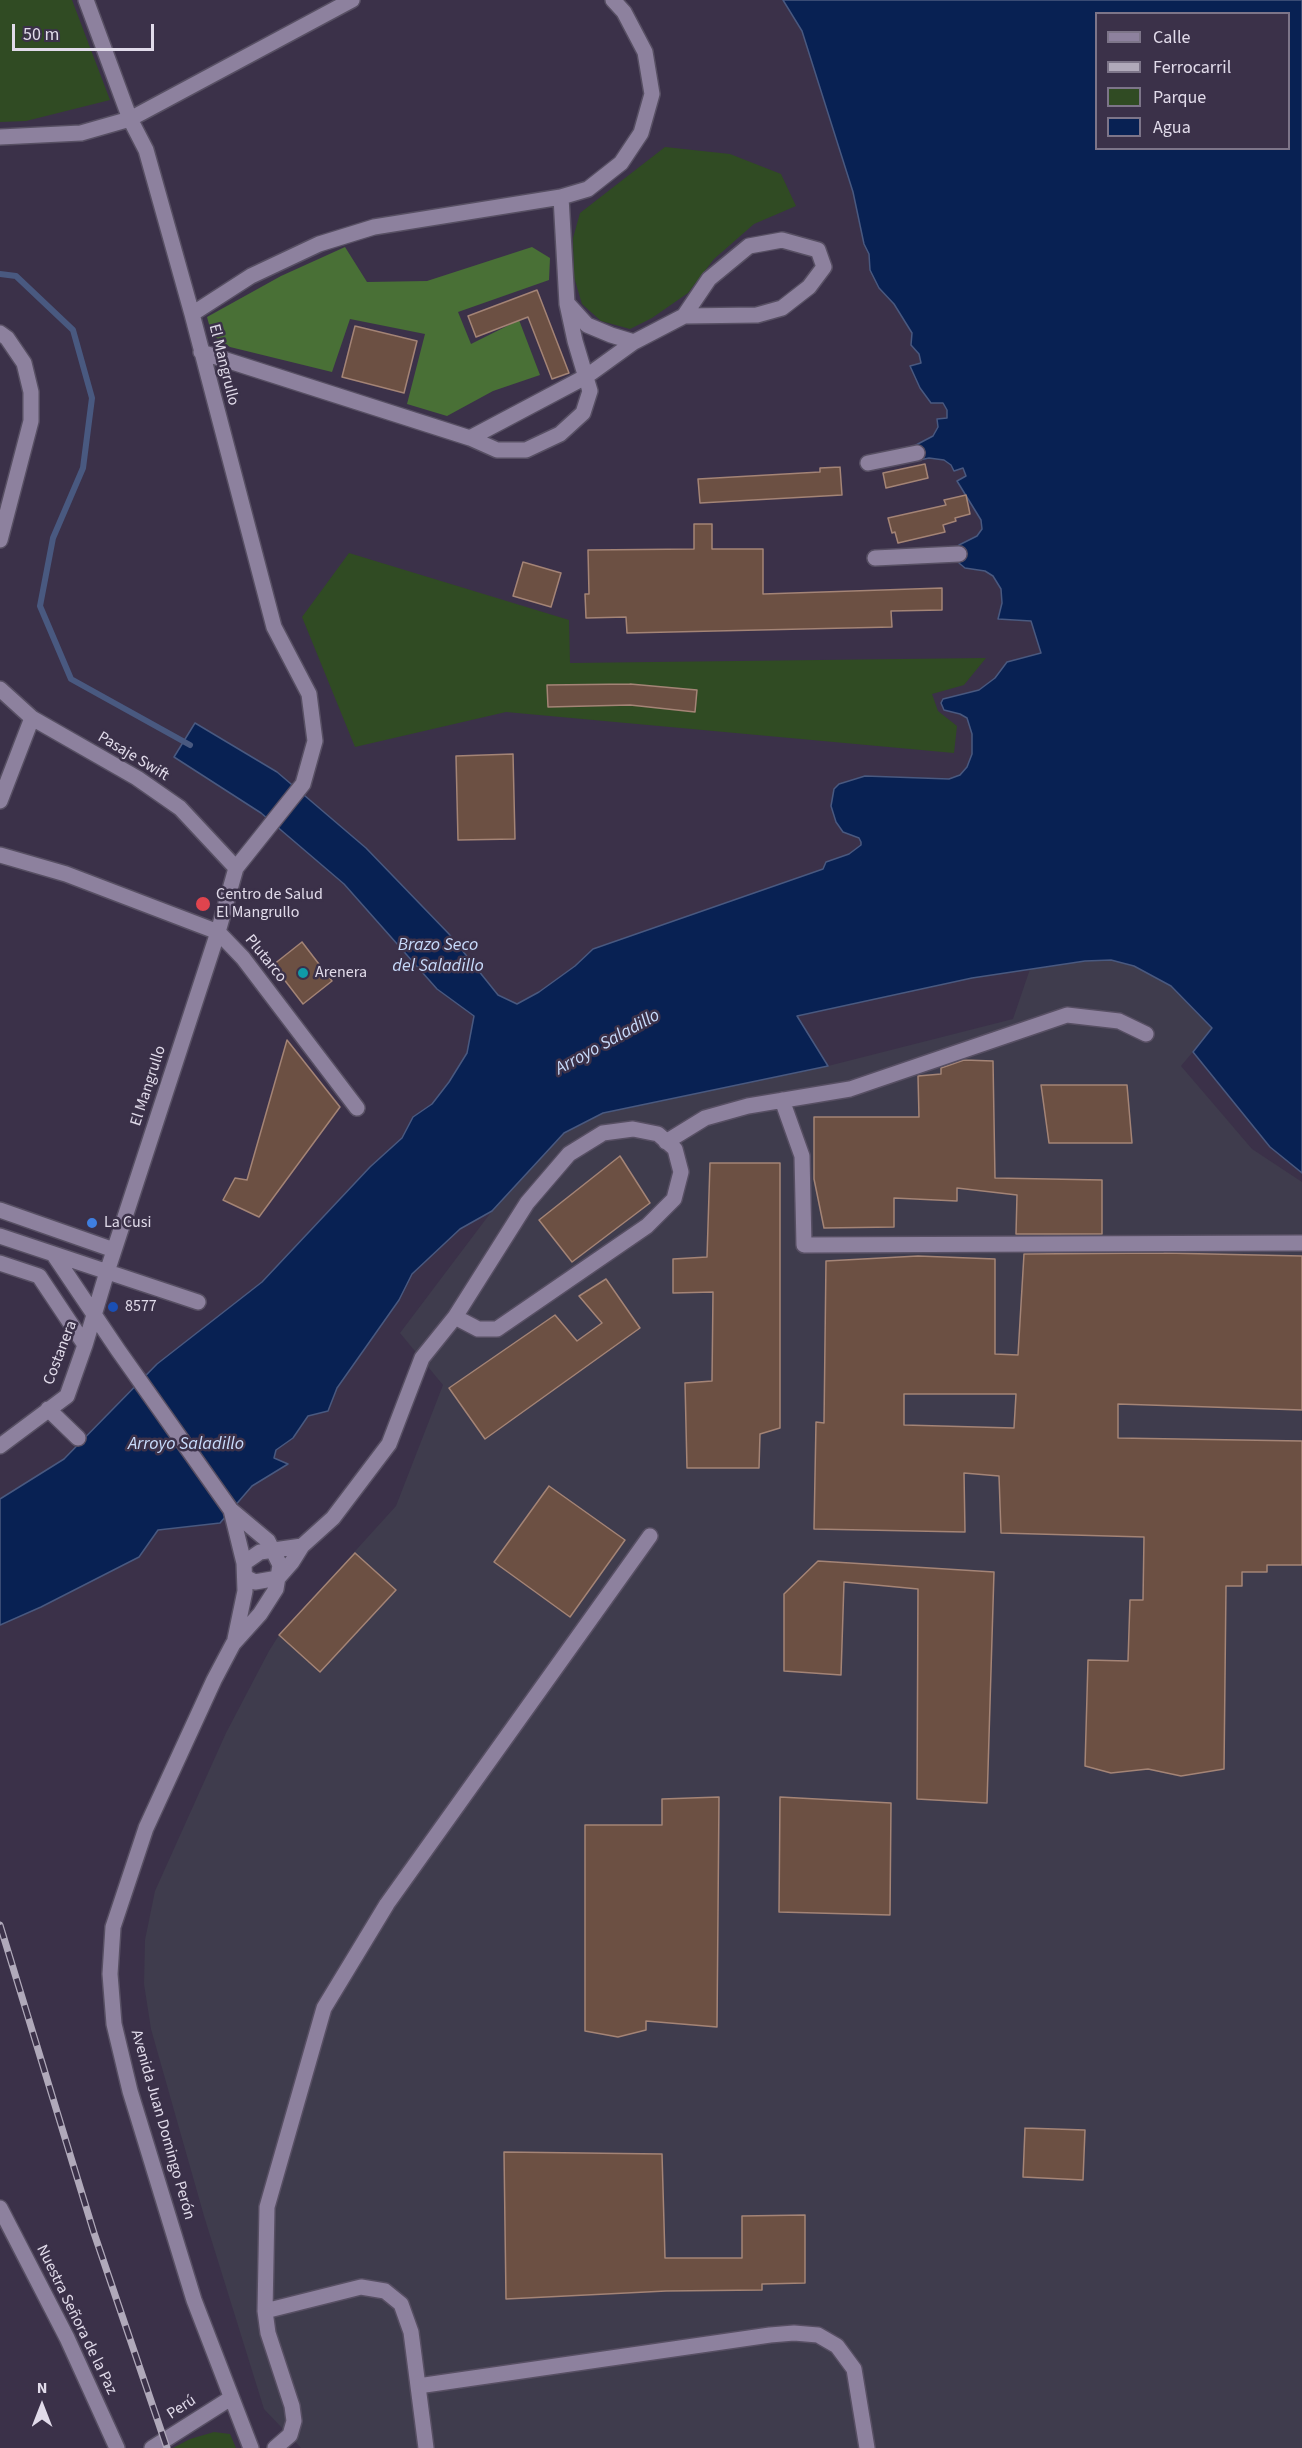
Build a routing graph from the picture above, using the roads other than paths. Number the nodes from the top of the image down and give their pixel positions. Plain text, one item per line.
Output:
1 (86, 0) edge
2 (352, 0) edge
3 (613, 0) edge
4 (130, 119) junction
5 (0, 137) edge
6 (561, 197) junction
7 (567, 304) junction
8 (192, 314) junction
9 (684, 316) junction
10 (0, 333) edge
11 (634, 342) junction
12 (201, 352) junction
13 (587, 376) junction
14 (470, 438) junction
15 (916, 453) dead end
16 (868, 463) dead end
17 (0, 540) edge
18 (959, 554) dead end
19 (875, 558) dead end
20 (0, 689) edge
21 (32, 718) junction
22 (0, 801) edge
23 (0, 855) edge
24 (236, 868) junction
25 (218, 932) junction
26 (1146, 1034) dead end
27 (782, 1100) junction
28 (357, 1108) dead end
29 (666, 1142) junction
30 (0, 1210) edge
31 (0, 1236) edge
32 (1302, 1243) edge
33 (114, 1250) junction
34 (54, 1255) junction
35 (0, 1263) edge
36 (107, 1272) junction
37 (198, 1302) dead end
38 (94, 1315) junction
39 (455, 1317) junction
40 (86, 1346) junction
41 (48, 1409) junction
42 (78, 1438) dead end
43 (0, 1446) edge
44 (231, 1510) junction
45 (650, 1536) dead end
46 (302, 1546) junction
47 (273, 1550) junction
48 (244, 1570) junction
49 (278, 1578) junction
50 (234, 1644) junction
51 (0, 2208) edge
52 (265, 2311) junction
53 (418, 2386) junction
54 (231, 2398) junction
55 (117, 2448) edge
56 (152, 2448) edge
57 (251, 2448) edge
58 (275, 2448) edge
59 (426, 2448) edge
60 (867, 2448) edge

1 - 4 street, El Mangrullo
2 - 4 street
3 - 6 street
4 - 5 street
4 - 8 street, El Mangrullo
6 - 7 street
6 - 8 street
7 - 11 street
7 - 13 street
8 - 12 street, El Mangrullo
9 - 9 street
9 - 11 street
10 - 17 street
11 - 13 street
12 - 14 street
12 - 24 street, El Mangrullo
13 - 14 street
13 - 14 street
15 - 16 street
18 - 19 street
20 - 21 street, Pasaje Swift
21 - 22 street
21 - 24 street, Pasaje Swift
23 - 25 street, Plutarco
24 - 25 street, El Mangrullo
25 - 28 street, Plutarco
25 - 33 street, El Mangrullo
26 - 27 street
27 - 29 street
27 - 32 street
29 - 39 street, Avenida Juan Domingo Perón
29 - 39 street
30 - 33 street
31 - 34 street
33 - 36 street, El Mangrullo
34 - 36 street
34 - 38 street
35 - 40 street
36 - 37 street
36 - 38 street, El Mangrullo
38 - 40 street, Costanera
38 - 44 street
39 - 46 street, Avenida Juan Domingo Perón
40 - 41 street, Costanera
41 - 42 street
41 - 43 street, Costanera
44 - 47 street
44 - 48 street, Avenida Juan Domingo Perón
45 - 52 street
46 - 47 street
46 - 49 street, Avenida Juan Domingo Perón
47 - 48 street
47 - 49 street
48 - 49 street
48 - 50 street, Avenida Juan Domingo Perón
49 - 50 street, Avenida Juan Domingo Perón
50 - 54 street, Avenida Juan Domingo Perón
51 - 55 street, Nuestra Señora de la Paz
52 - 53 street
52 - 58 street
53 - 59 street
53 - 60 street
54 - 56 street, Perú
54 - 57 street, Avenida Juan Domingo Perón

